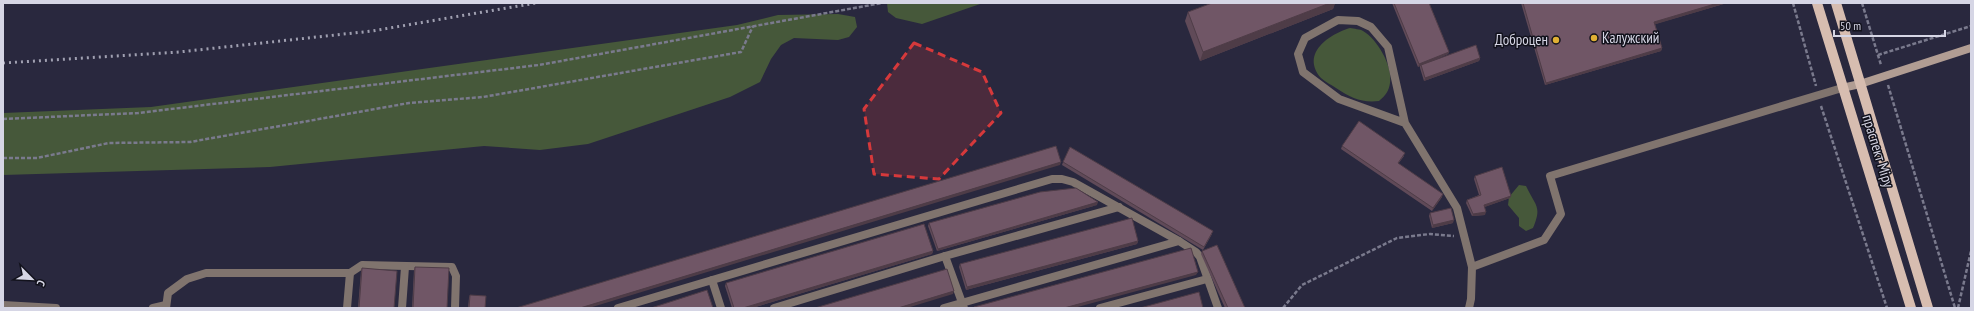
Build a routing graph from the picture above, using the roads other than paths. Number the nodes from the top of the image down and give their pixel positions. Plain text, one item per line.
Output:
1 (1817, 3) edge
2 (1836, 3) edge
3 (1971, 48) edge
4 (1860, 84) junction
5 (1842, 88) junction
6 (1405, 123) junction
7 (1119, 207) junction
8 (1179, 241) junction
9 (945, 256) junction
10 (405, 266) junction
11 (1472, 267) junction
12 (350, 273) junction
13 (1207, 279) junction
14 (712, 280) junction
15 (3, 305) edge
16 (963, 305) edge
17 (166, 306) edge
18 (56, 308) edge
19 (153, 308) edge
20 (347, 308) edge
21 (402, 308) edge
22 (455, 308) edge
23 (618, 308) edge
24 (721, 308) edge
25 (774, 308) edge
26 (944, 308) edge
27 (1100, 308) edge
28 (1218, 308) edge
29 (1469, 308) edge
30 (1911, 308) edge
31 (1928, 308) edge

1 - 5 main road, праспект Міру
2 - 4 main road, праспект Міру
3 - 4 street
4 - 5 street
4 - 31 main road, праспект Міру
5 - 11 street
5 - 30 main road, праспект Міру
6 - 6 street
6 - 11 street
7 - 8 street
7 - 9 street
7 - 14 street
8 - 13 street
8 - 16 street
9 - 16 street
9 - 25 street
10 - 12 street
10 - 21 street
10 - 22 street
11 - 29 street
12 - 17 street
12 - 20 street
13 - 27 street
13 - 28 street
14 - 23 street
14 - 24 street
15 - 18 street
16 - 26 street
17 - 19 street

